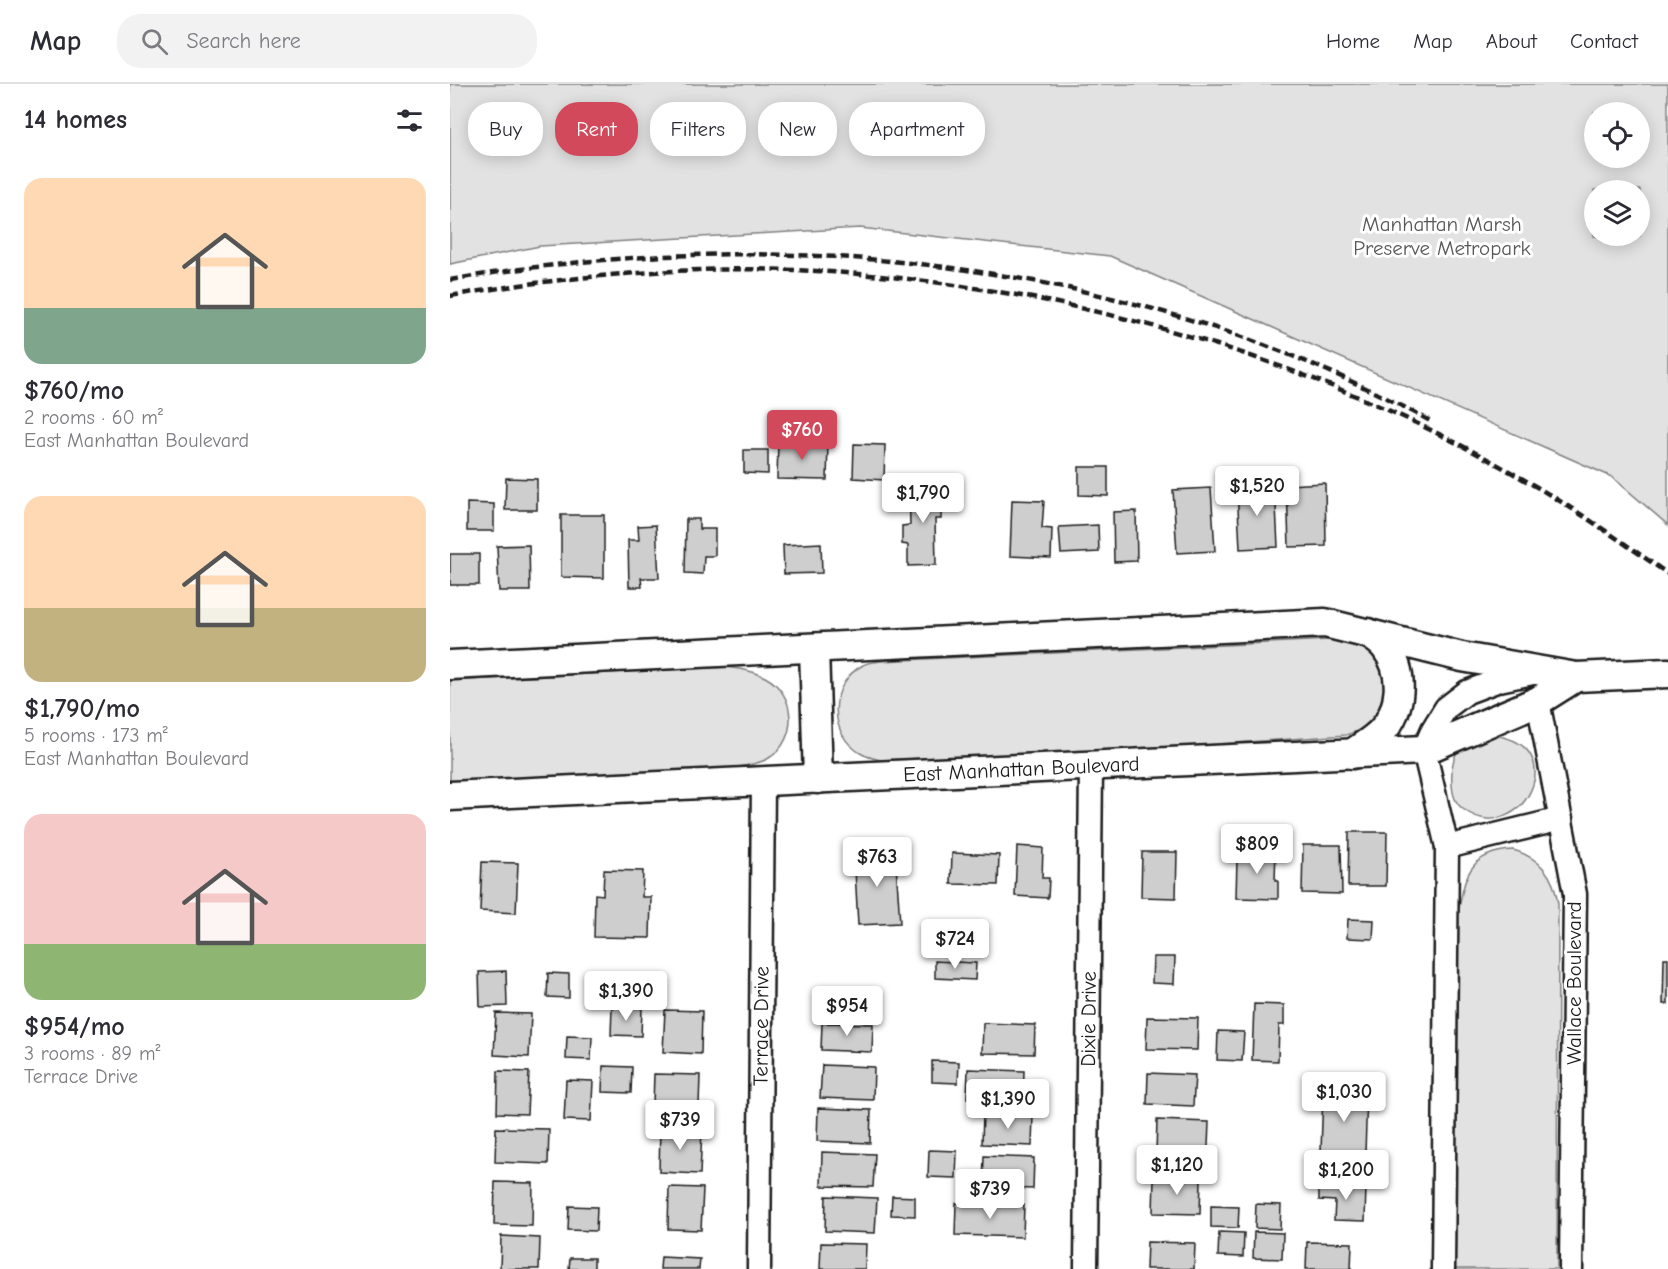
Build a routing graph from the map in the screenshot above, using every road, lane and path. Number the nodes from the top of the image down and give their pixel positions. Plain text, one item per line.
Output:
1 (1368, 633) junction
2 (814, 648) junction
3 (450, 666) edge
4 (1544, 671) junction
5 (1668, 674) edge
6 (1576, 677) junction
7 (1538, 701) junction
8 (1424, 750) junction
9 (1352, 754) junction
10 (1091, 767) junction
11 (818, 779) junction
12 (763, 782) junction
13 (450, 796) edge
14 (1561, 819) junction
15 (1447, 847) junction
16 (759, 1269) edge
17 (1086, 1269) edge
18 (1443, 1269) edge
19 (1571, 1269) edge

1 - 2 street
1 - 4 street
1 - 9 street
2 - 3 street
2 - 11 street
4 - 6 street
4 - 8 street
5 - 6 street
6 - 7 street, East Manhattan Boulevard
7 - 8 street, East Manhattan Boulevard
7 - 14 street, Wallace Boulevard
8 - 9 street, East Manhattan Boulevard
8 - 15 street
9 - 10 street, East Manhattan Boulevard
10 - 11 street, East Manhattan Boulevard
10 - 17 street, Dixie Drive
11 - 12 street, East Manhattan Boulevard
12 - 13 street, East Manhattan Boulevard
12 - 16 street, Terrace Drive
14 - 15 street
14 - 19 street, Wallace Boulevard
15 - 18 street

